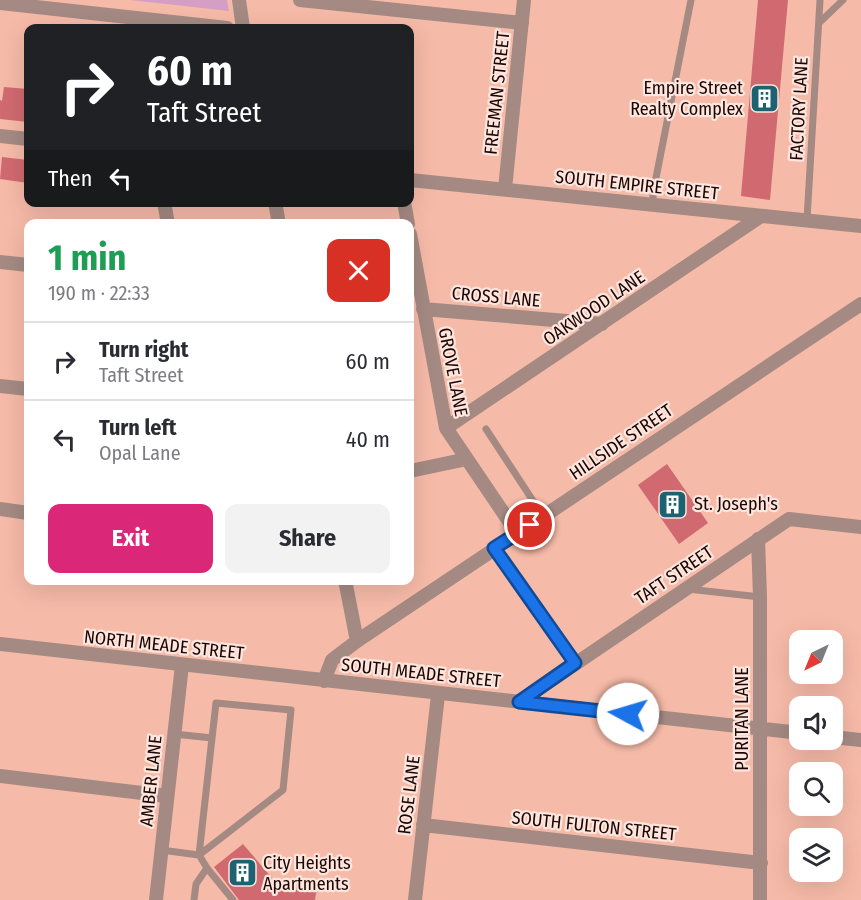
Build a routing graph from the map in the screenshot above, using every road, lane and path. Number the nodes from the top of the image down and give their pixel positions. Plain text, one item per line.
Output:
1 (239, 0) edge
2 (300, 0) edge
3 (524, 0) edge
4 (691, 0) edge
5 (820, 0) edge
6 (843, 0) edge
7 (0, 3) edge
8 (129, 23) edge
9 (522, 23) junction
10 (819, 23) junction
11 (149, 24) edge
12 (242, 24) edge
13 (0, 136) edge
14 (24, 139) edge
15 (414, 180) edge
16 (505, 189) junction
17 (652, 205) junction
18 (762, 216) junction
19 (807, 219) junction
20 (861, 226) edge
21 (414, 257) edge
22 (0, 262) edge
23 (24, 265) edge
24 (861, 304) edge
25 (423, 309) junction
26 (602, 324) junction
27 (0, 386) edge
28 (24, 389) edge
29 (446, 428) junction
30 (486, 429) dead end
31 (467, 459) junction
32 (414, 470) edge
33 (0, 509) edge
34 (24, 512) edge
35 (543, 516) junction
36 (861, 527) edge
37 (517, 533) junction
38 (758, 539) junction
39 (494, 548) junction
40 (346, 585) edge
41 (686, 589) junction
42 (760, 597) junction
43 (357, 641) junction
44 (0, 644) edge
45 (575, 663) junction
46 (182, 665) junction
47 (324, 681) junction
48 (438, 695) junction
49 (519, 702) junction
50 (759, 729) junction
51 (789, 732) edge
52 (174, 734) junction
53 (212, 738) junction
54 (843, 738) edge
55 (861, 740) edge
56 (0, 777) edge
57 (167, 796) junction
58 (423, 825) junction
59 (161, 850) junction
60 (199, 855) junction
61 (761, 863) junction
62 (207, 868) junction
63 (156, 900) edge
64 (194, 900) edge
65 (233, 900) edge
66 (415, 900) edge
67 (760, 900) edge

1 - 12 street
2 - 9 street
3 - 9 street, FREEMAN STREET
4 - 17 lane
5 - 10 lane, FACTORY LANE
6 - 10 lane
7 - 8 street
8 - 11 street
9 - 16 street, FREEMAN STREET
10 - 19 lane, FACTORY LANE
13 - 14 street
15 - 16 street, SOUTH EMPIRE STREET
16 - 17 street, SOUTH EMPIRE STREET
17 - 18 street, SOUTH EMPIRE STREET
18 - 19 street, SOUTH EMPIRE STREET
18 - 26 street, OAKWOOD LANE
19 - 20 street, SOUTH EMPIRE STREET
21 - 25 street, GROVE LANE
22 - 23 street
24 - 35 street, HILLSIDE STREET
25 - 26 street, CROSS LANE
25 - 29 street, GROVE LANE
26 - 29 street, OAKWOOD LANE
27 - 28 street
29 - 31 street, GROVE LANE
30 - 35 lane
31 - 32 street
31 - 37 street, GROVE LANE
33 - 34 street
35 - 37 street, HILLSIDE STREET
36 - 38 street, TAFT STREET
37 - 39 street, HILLSIDE STREET
38 - 41 street, TAFT STREET
38 - 42 street, PURITAN LANE
39 - 43 street, HILLSIDE STREET
39 - 45 street
40 - 43 street
41 - 42 lane
41 - 45 street, TAFT STREET
42 - 50 street, PURITAN LANE
43 - 47 street, HILLSIDE STREET
44 - 46 street, NORTH MEADE STREET
45 - 49 street, TAFT STREET
46 - 47 street, NORTH MEADE STREET
46 - 52 street, AMBER LANE
47 - 48 street, SOUTH MEADE STREET
48 - 49 street, SOUTH MEADE STREET
48 - 58 street, ROSE LANE
49 - 50 street, SOUTH MEADE STREET
50 - 51 street, SOUTH MEADE STREET
50 - 61 street, PURITAN LANE
52 - 53 lane
52 - 57 street, AMBER LANE
53 - 60 lane
53 - 60 lane
54 - 55 street
56 - 57 street
57 - 59 street, AMBER LANE
58 - 61 street, SOUTH FULTON STREET
58 - 66 street, ROSE LANE
59 - 60 lane
59 - 63 street, AMBER LANE
60 - 62 lane
61 - 67 street, PURITAN LANE
62 - 64 lane
62 - 65 lane

